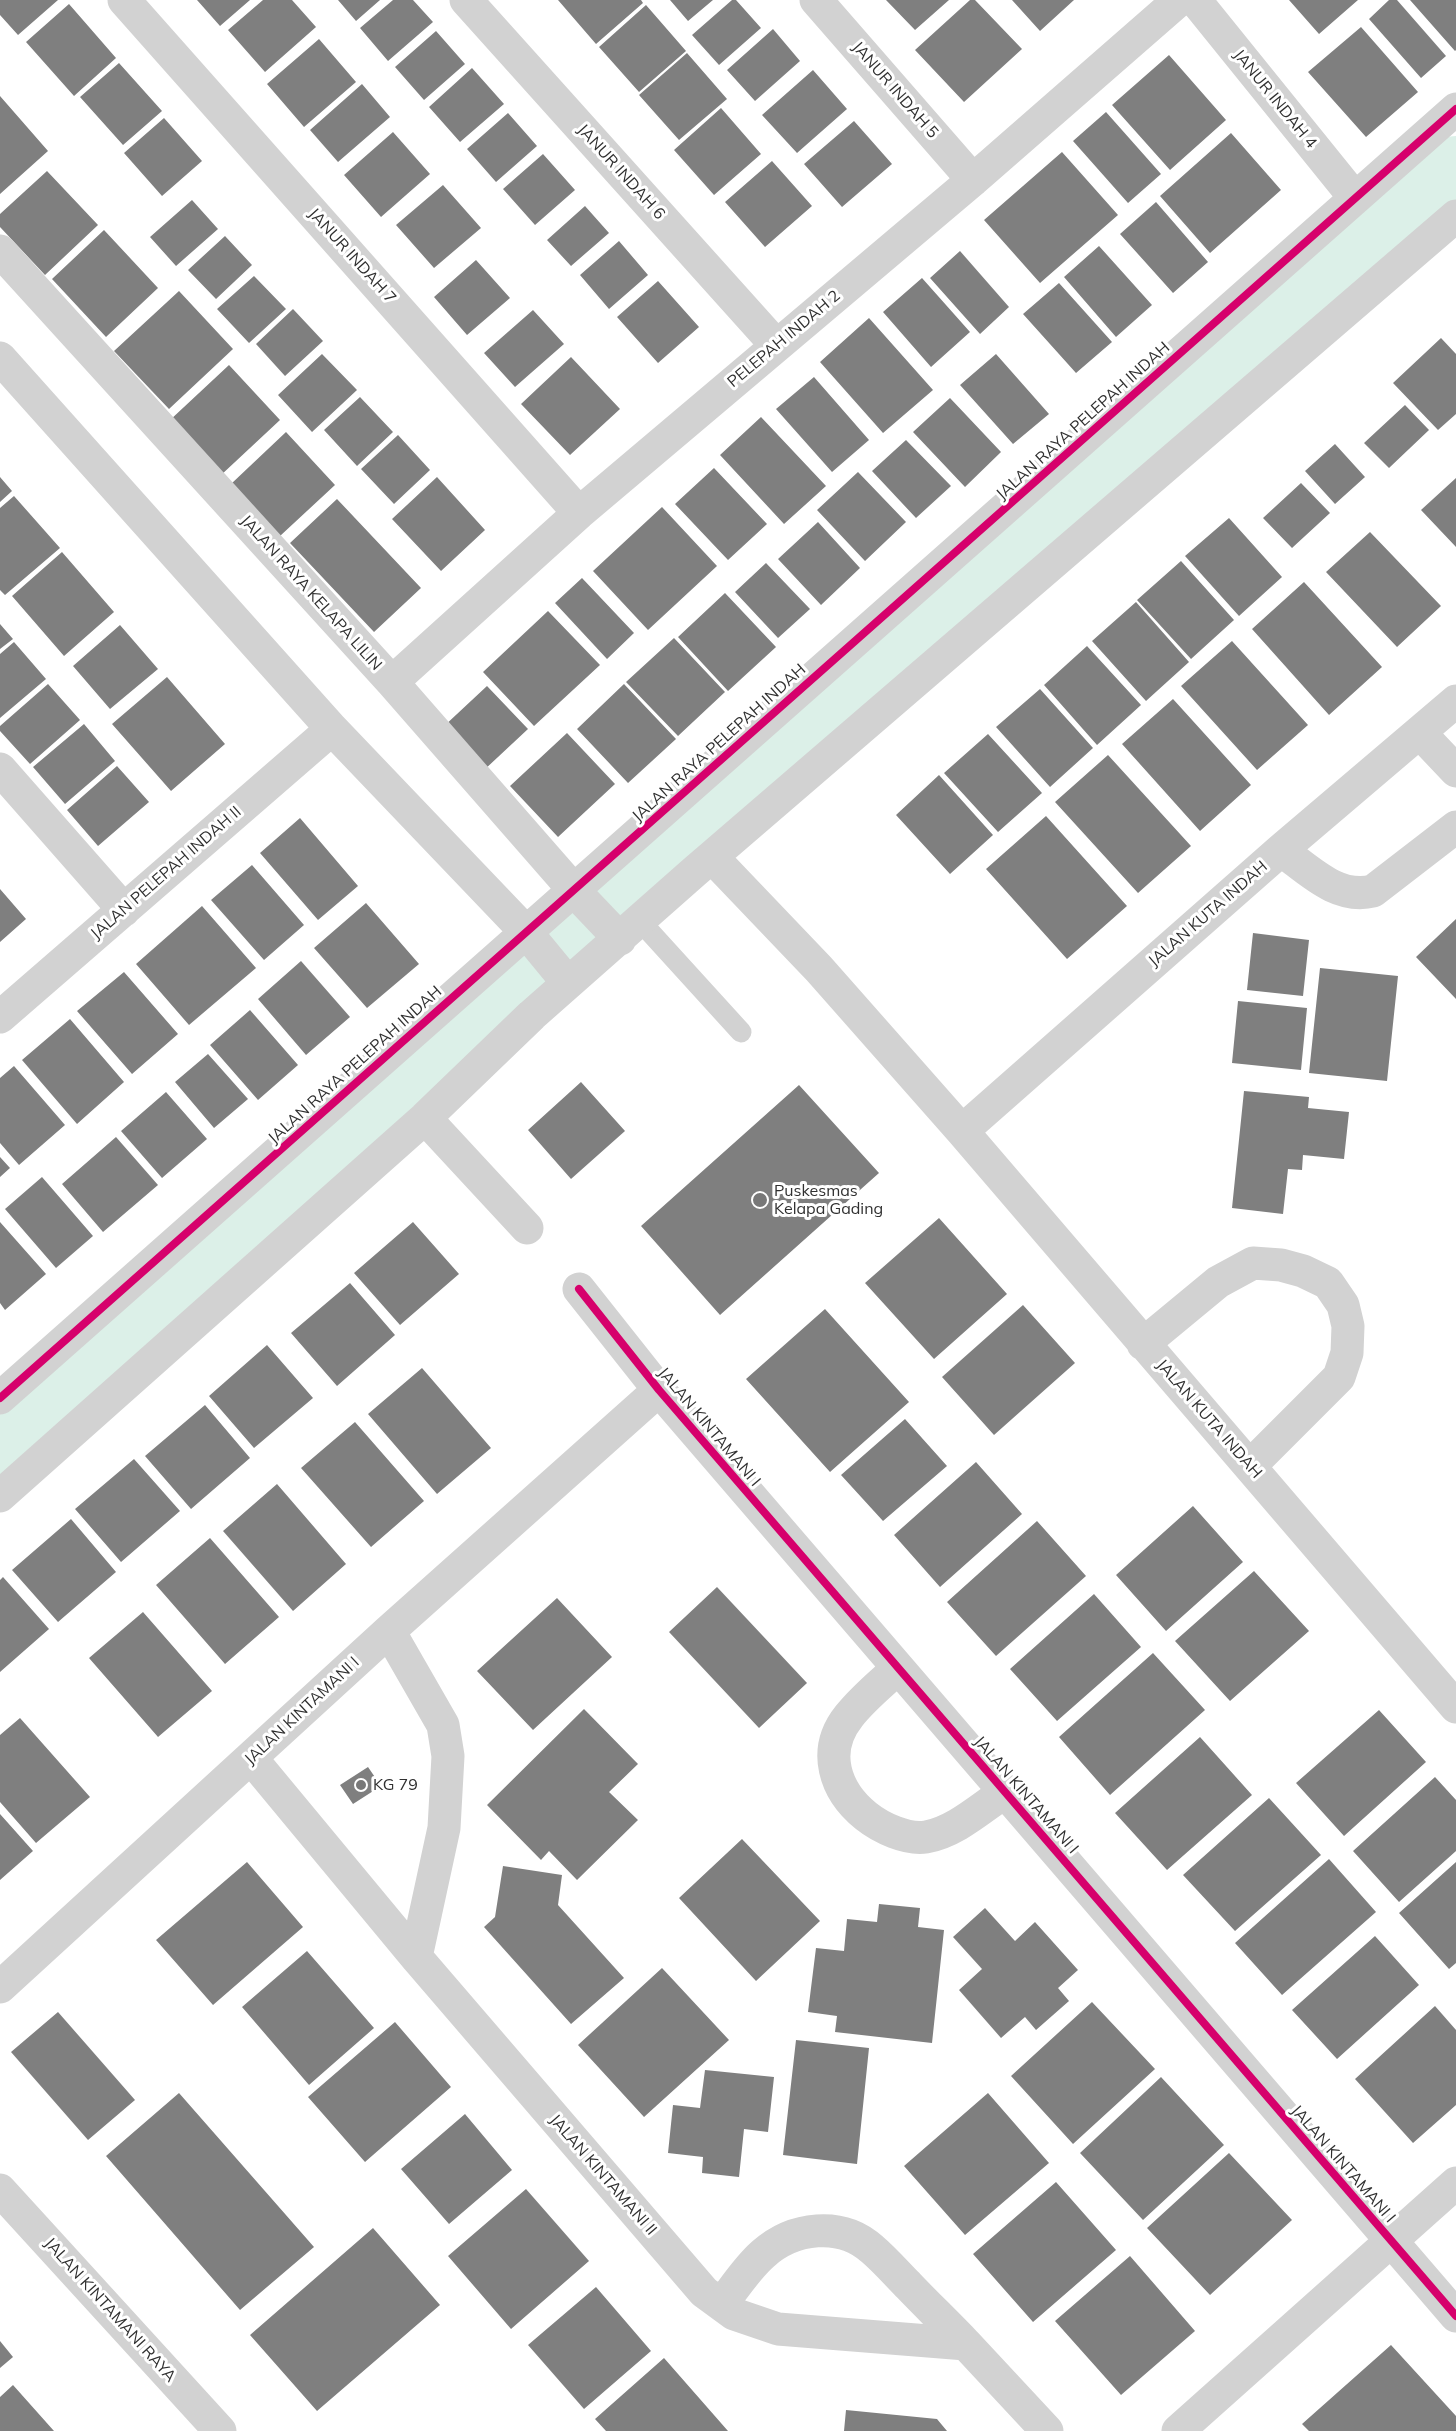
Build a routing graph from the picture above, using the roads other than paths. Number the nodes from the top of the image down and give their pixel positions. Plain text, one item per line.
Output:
1 (124, 0) edge
2 (466, 0) edge
3 (816, 0) edge
4 (1179, 0) edge
5 (1195, 0) edge
6 (1456, 109) edge
7 (974, 180) junction
8 (1355, 198) junction
9 (1456, 216) edge
10 (0, 250) edge
11 (776, 345) junction
12 (0, 358) edge
13 (579, 513) junction
14 (392, 682) junction
15 (1456, 701) edge
16 (332, 729) junction
17 (1420, 733) junction
18 (0, 769) edge
19 (1456, 771) edge
20 (1456, 827) edge
21 (1281, 850) junction
22 (703, 865) junction
23 (577, 894) junction
24 (124, 910) junction
25 (623, 929) junction
26 (530, 937) junction
27 (565, 978) junction
28 (0, 1017) edge
29 (741, 1032) dead end
30 (425, 1118) junction
31 (962, 1131) junction
32 (527, 1228) dead end
33 (579, 1288) dead end
34 (1143, 1344) junction
35 (659, 1390) junction
36 (0, 1398) edge
37 (1250, 1466) junction
38 (0, 1496) edge
39 (389, 1630) junction
40 (898, 1668) junction
41 (1456, 1707) edge
42 (251, 1758) junction
43 (1005, 1792) junction
44 (416, 1957) junction
45 (0, 1987) edge
46 (1456, 2182) edge
47 (0, 2190) edge
48 (1391, 2241) junction
49 (723, 2304) junction
50 (1456, 2316) edge
51 (966, 2344) junction
52 (220, 2431) edge
53 (1047, 2431) edge
54 (1178, 2431) edge

1 - 13 street, JANUR INDAH 7
2 - 11 street, JANUR INDAH 6
3 - 7 street, JANUR INDAH 5
4 - 7 street, PELEPAH INDAH 2
5 - 8 street, JANUR INDAH 4
6 - 8 street, JALAN RAYA PELEPAH INDAH
7 - 11 street, PELEPAH INDAH 2
8 - 23 street, JALAN RAYA PELEPAH INDAH
9 - 22 street
10 - 14 street, JALAN RAYA KELAPA LILIN
11 - 13 street, PELEPAH INDAH 2
12 - 16 street
13 - 14 street, PELEPAH INDAH 2
14 - 23 street, JALAN RAYA KELAPA LILIN
15 - 17 street, JALAN KUTA INDAH
16 - 24 street, JALAN PELEPAH INDAH II
16 - 26 street
17 - 19 street
17 - 21 street, JALAN KUTA INDAH
18 - 24 street
20 - 21 street
21 - 31 street, JALAN KUTA INDAH
22 - 25 street
22 - 31 street, JALAN KUTA INDAH
23 - 25 street, JALAN RAYA KELAPA LILIN
23 - 26 street, JALAN RAYA PELEPAH INDAH
24 - 28 street, JALAN PELEPAH INDAH II
25 - 27 street
25 - 29 lane
26 - 27 street
26 - 36 street, JALAN RAYA PELEPAH INDAH
27 - 30 street
30 - 32 street
30 - 38 street
31 - 34 street, JALAN KUTA INDAH
33 - 35 street, JALAN KINTAMANI I
34 - 37 street, JALAN KUTA INDAH
34 - 37 street
35 - 39 street, JALAN KINTAMANI I
35 - 40 street, JALAN KINTAMANI I
37 - 41 street, JALAN KUTA INDAH
39 - 42 street, JALAN KINTAMANI I
39 - 44 street
40 - 43 street, JALAN KINTAMANI I
40 - 43 street
42 - 44 street, JALAN KINTAMANI II
42 - 45 street, JALAN KINTAMANI I
43 - 48 street, JALAN KINTAMANI I
44 - 49 street, JALAN KINTAMANI II
46 - 48 street
47 - 52 street, JALAN KINTAMANI RAYA
48 - 50 street, JALAN KINTAMANI I
48 - 54 street
49 - 51 street, JALAN KINTAMANI II
49 - 51 street
51 - 53 street

